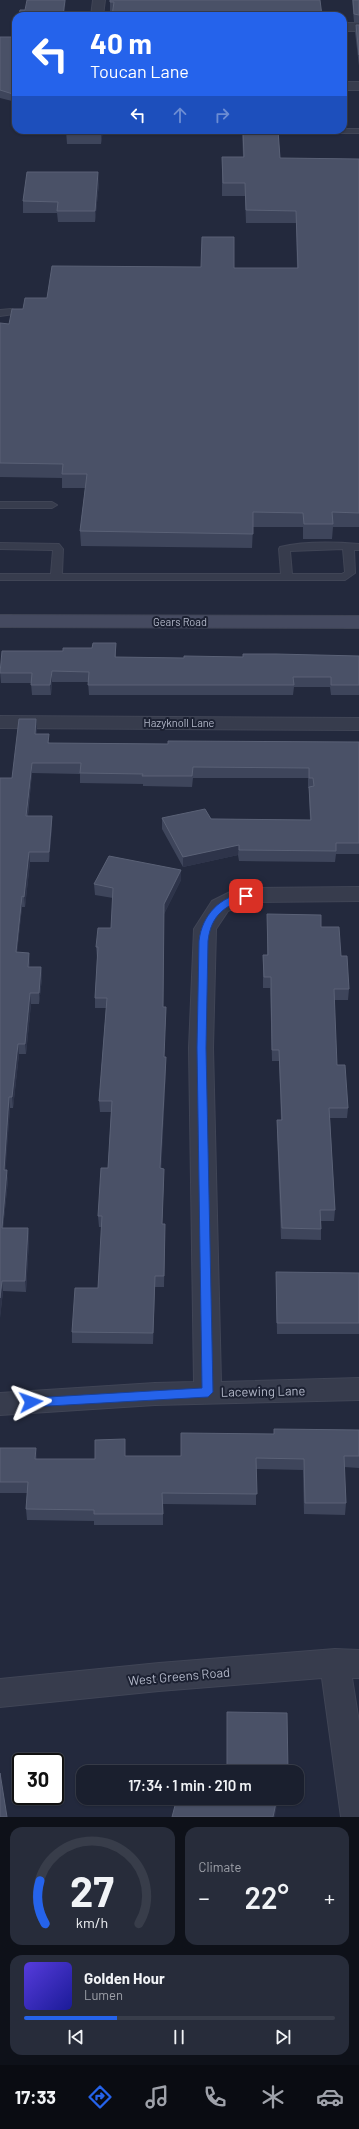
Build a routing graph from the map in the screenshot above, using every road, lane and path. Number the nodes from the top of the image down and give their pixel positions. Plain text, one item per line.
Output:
1 (99, 0) edge
2 (98, 12) edge
3 (347, 27) edge
4 (359, 27) edge
5 (347, 86) edge
6 (359, 86) edge
7 (347, 131) edge
8 (359, 131) edge
9 (11, 312) edge
10 (0, 313) edge
11 (0, 505) edge
12 (52, 505) dead end
13 (0, 546) edge
14 (348, 546) junction
15 (359, 546) edge
16 (0, 577) edge
17 (56, 577) junction
18 (287, 577) junction
19 (0, 621) edge
20 (359, 622) edge
21 (0, 722) edge
22 (359, 724) edge
23 (359, 894) edge
24 (359, 1388) edge
25 (208, 1392) junction
26 (0, 1404) edge
27 (347, 1664) edge
28 (0, 1693) edge
29 (357, 1817) edge

1 - 2 street
3 - 4 street
5 - 6 street
7 - 8 lane
9 - 10 lane
11 - 12 lane
13 - 17 lane
14 - 15 lane
14 - 18 lane
14 - 18 lane
16 - 17 lane
17 - 18 lane
19 - 20 main road, Gears Road
21 - 22 street, Hazyknoll Lane
23 - 25 street
24 - 25 street, Lacewing Lane
25 - 26 street, Lacewing Lane
27 - 28 street, West Greens Road
27 - 29 street

